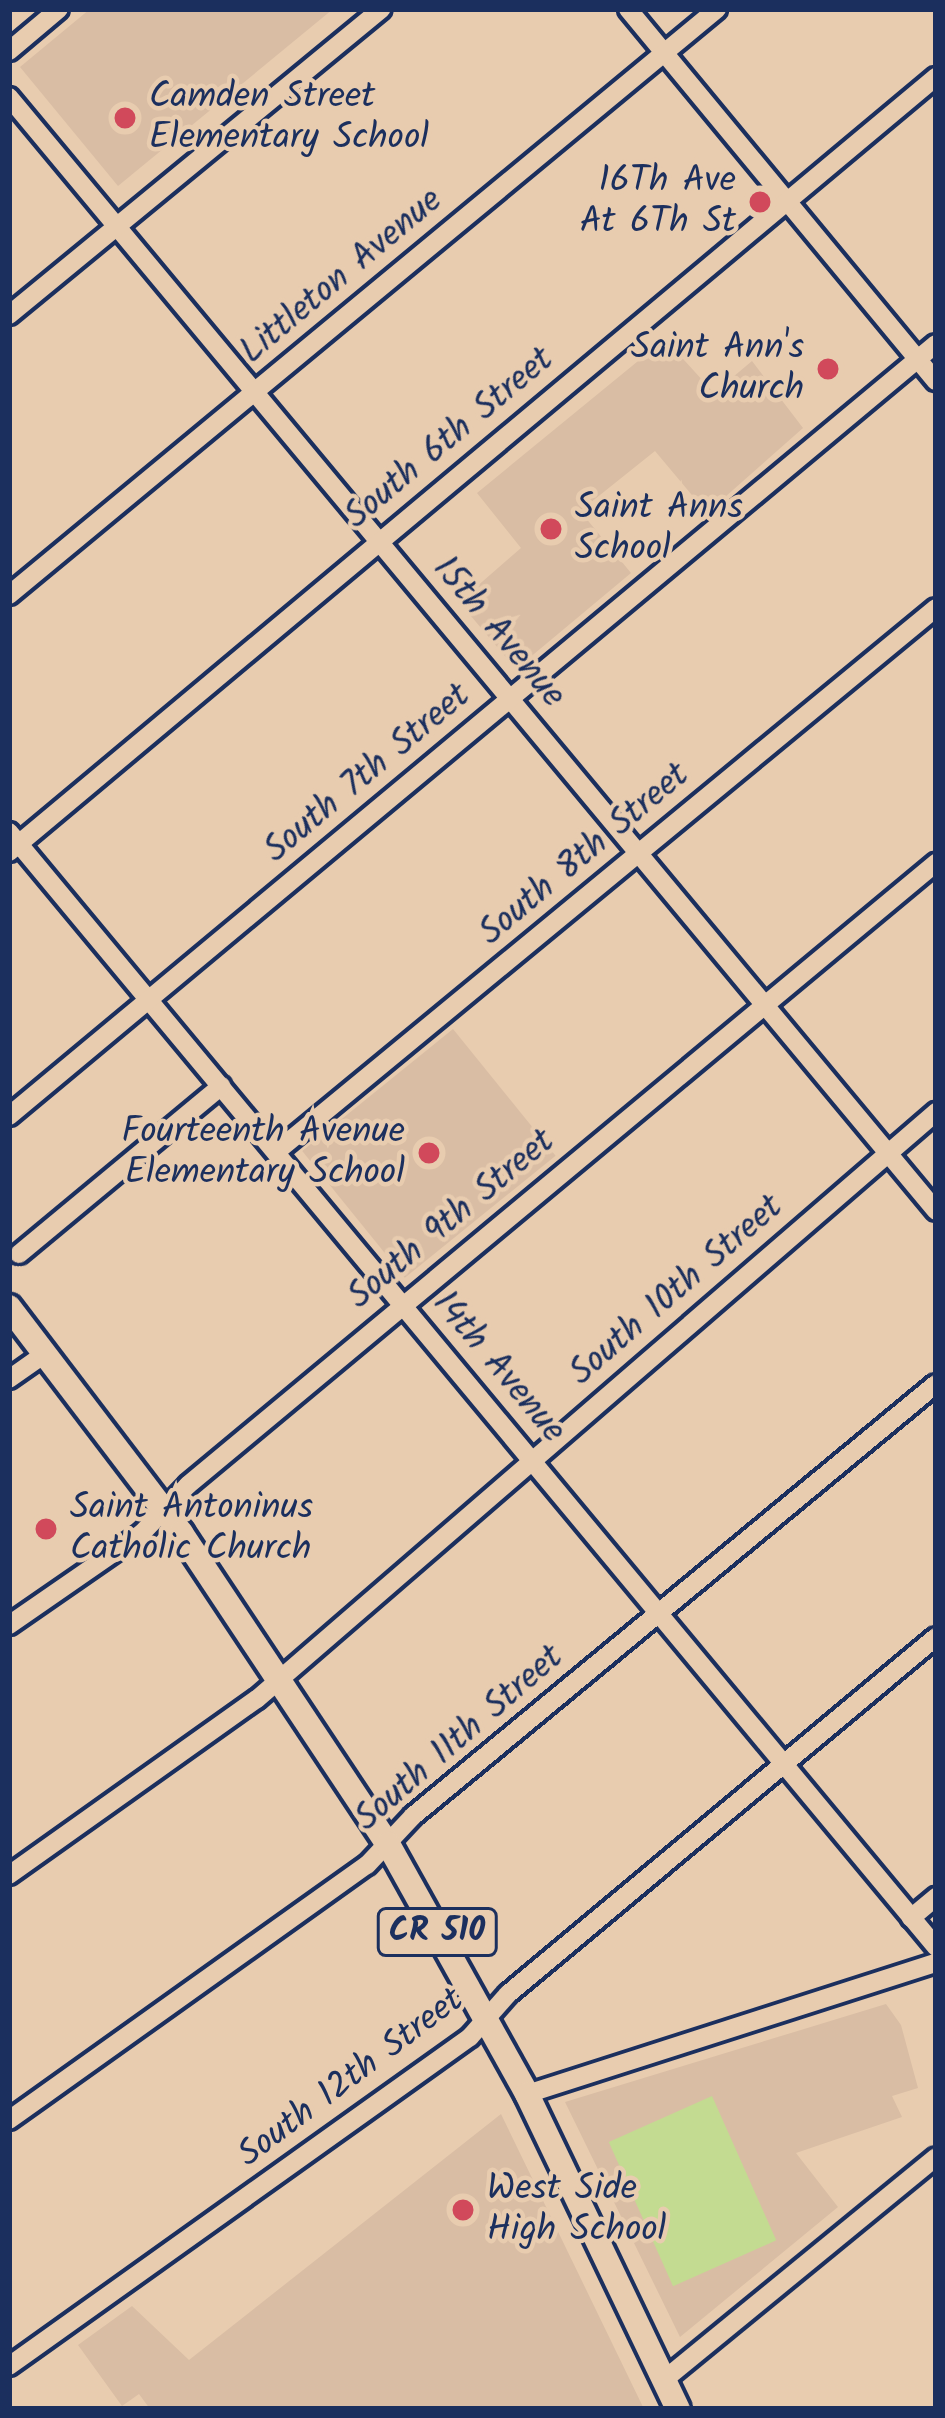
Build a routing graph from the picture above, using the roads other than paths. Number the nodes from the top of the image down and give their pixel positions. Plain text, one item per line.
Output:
1 (58, 9) edge
2 (381, 9) edge
3 (628, 9) edge
4 (717, 9) edge
5 (9, 51) edge
6 (664, 53) junction
7 (936, 77) edge
8 (9, 97) edge
9 (786, 200) junction
10 (117, 226) junction
11 (9, 315) edge
12 (936, 344) edge
13 (917, 359) junction
14 (936, 381) edge
15 (254, 392) junction
16 (379, 542) junction
17 (9, 595) edge
18 (936, 608) edge
19 (510, 699) junction
20 (12, 842) edge
21 (638, 854) junction
22 (936, 863) edge
23 (150, 999) junction
24 (765, 1005) junction
25 (221, 1086) junction
26 (936, 1112) edge
27 (9, 1116) edge
28 (276, 1152) junction
29 (888, 1153) junction
30 (936, 1211) edge
31 (19, 1254) dead end
32 (402, 1304) junction
33 (9, 1307) edge
34 (46, 1353) junction
35 (9, 1379) edge
36 (936, 1384) edge
37 (531, 1460) junction
38 (165, 1510) junction
39 (658, 1613) junction
40 (9, 1625) edge
41 (936, 1637) edge
42 (281, 1677) junction
43 (784, 1763) junction
44 (388, 1844) junction
45 (9, 1875) edge
46 (936, 1897) edge
47 (911, 1918) junction
48 (936, 1947) edge
49 (936, 1963) edge
50 (487, 2020) junction
51 (527, 2094) junction
52 (9, 2120) edge
53 (936, 2157) edge
54 (9, 2366) edge
55 (664, 2379) junction
56 (678, 2409) edge

1 - 5 street
2 - 10 street
3 - 6 street
4 - 6 street, Littleton Avenue
6 - 9 street
6 - 15 street, Littleton Avenue
7 - 9 street, South 6th Street
8 - 10 street, 15th Avenue
9 - 13 street
9 - 16 street, South 6th Street
10 - 11 street
10 - 15 street, 15th Avenue
12 - 13 street, South 7th Street
13 - 14 street
13 - 19 street, South 7th Street
15 - 16 street, 15th Avenue
15 - 17 street, Littleton Avenue
16 - 19 street, 15th Avenue
16 - 20 street, South 6th Street
18 - 21 street, South 8th Street
19 - 21 street, 15th Avenue
19 - 23 street, South 7th Street
20 - 23 street, 14th Avenue
21 - 24 street, 15th Avenue
21 - 28 street, South 8th Street
22 - 24 street, South 9th Street
23 - 25 street, 14th Avenue
23 - 27 street, South 7th Street
24 - 29 street, 15th Avenue
24 - 32 street, South 9th Street
25 - 28 street, 14th Avenue
25 - 31 street
26 - 29 street, South 10th Street
28 - 32 street, 14th Avenue
29 - 30 street, 15th Avenue
29 - 37 street, South 10th Street
32 - 37 street, 14th Avenue
32 - 38 street, South 9th Street
33 - 34 main road, CR 510
34 - 35 street
34 - 38 main road, CR 510
36 - 39 street, South 11th Street
37 - 39 street, 14th Avenue
37 - 42 street, South 10th Street
38 - 40 street, South 9th Street
38 - 42 main road, CR 510
39 - 43 street, 14th Avenue
39 - 44 street, South 11th Street
41 - 43 street, South 12th Street
42 - 44 main road, CR 510
42 - 45 street, South 10th Street
43 - 47 street, 14th Avenue
43 - 50 street, South 12th Street
44 - 50 main road, CR 510
44 - 52 street, South 11th Street
46 - 47 street
47 - 48 street, 14th Avenue
49 - 51 street
50 - 51 main road, CR 510
50 - 54 street, South 12th Street
51 - 55 main road, CR 510
53 - 55 street
55 - 56 main road, CR 510

